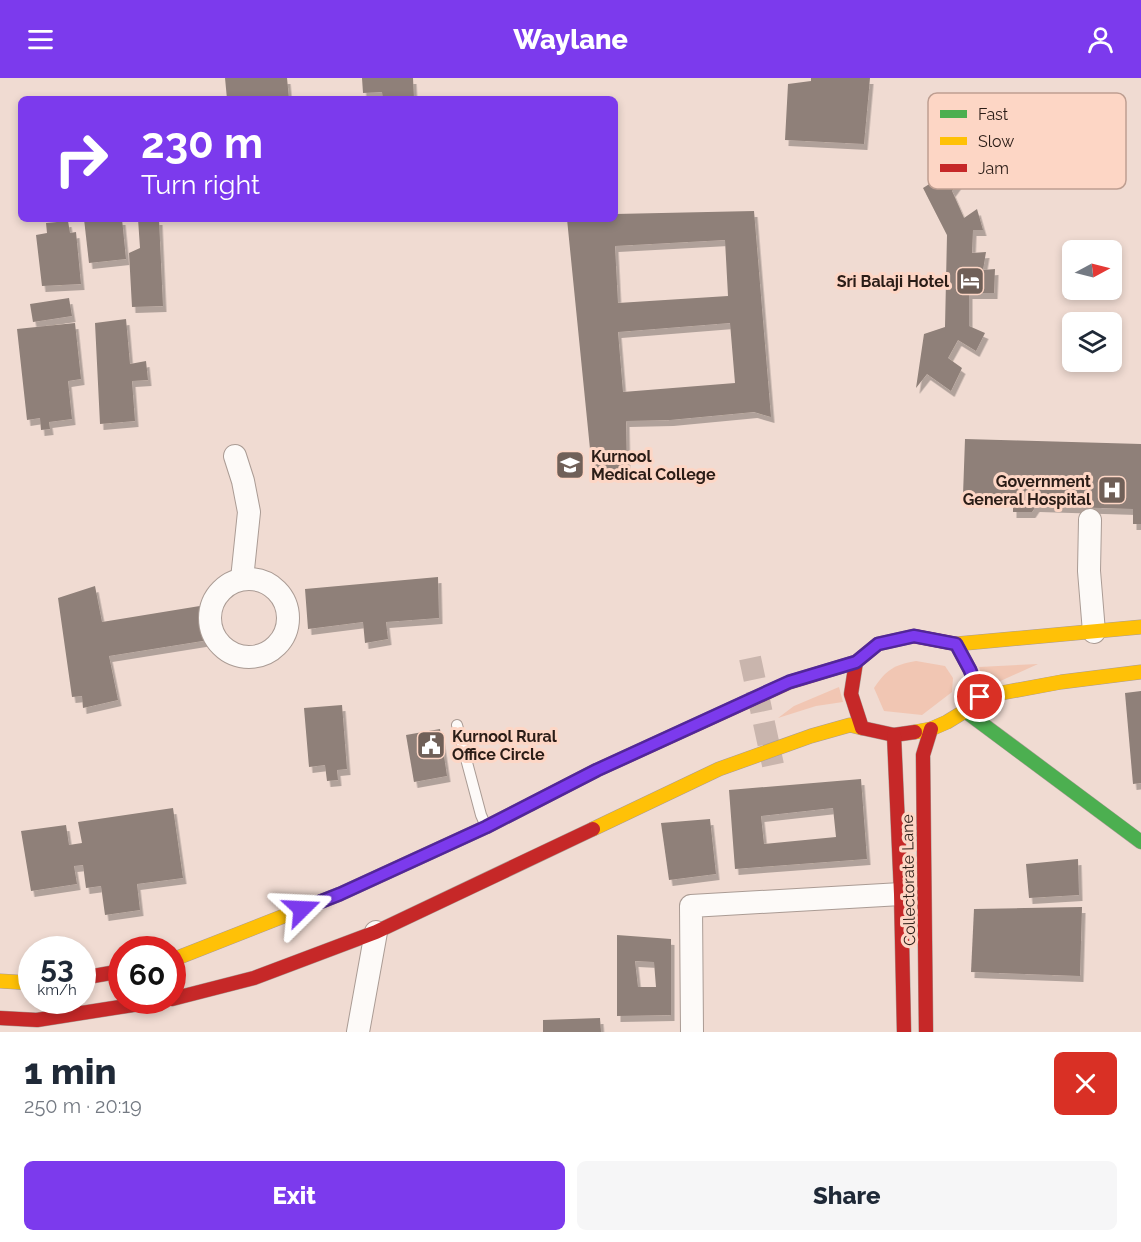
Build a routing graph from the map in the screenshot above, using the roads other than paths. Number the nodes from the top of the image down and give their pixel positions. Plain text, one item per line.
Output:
1 (235, 456) dead end
2 (1090, 520) dead end
3 (242, 579) dead end
4 (1141, 627) edge
5 (1094, 632) junction
6 (956, 644) junction
7 (856, 662) junction
8 (1141, 672) edge
9 (980, 697) junction
10 (964, 711) junction
11 (457, 725) dead end
12 (862, 728) junction
13 (931, 729) junction
14 (894, 735) junction
15 (486, 827) junction
16 (1141, 842) edge
17 (925, 893) junction
18 (901, 894) junction
19 (376, 932) junction
20 (186, 954) edge
21 (0, 981) edge
22 (18, 982) edge
23 (186, 995) edge
24 (108, 1009) edge
25 (0, 1018) edge
26 (358, 1032) edge
27 (692, 1032) edge
28 (904, 1032) edge
29 (926, 1032) edge

1 - 3 street
2 - 5 street
4 - 5 main road
5 - 6 main road
6 - 7 main road
6 - 9 main road
7 - 12 main road
7 - 15 main road
8 - 9 main road
9 - 10 main road
10 - 13 main road
10 - 16 main road
11 - 15 lane
12 - 14 main road
12 - 19 main road
13 - 14 main road
13 - 17 main road, Collectorate Lane
14 - 18 main road, Collectorate Lane
15 - 20 main road
17 - 18 main road
17 - 29 main road, Collectorate Lane
18 - 27 street
18 - 28 main road, Collectorate Lane
19 - 23 main road
19 - 26 street
21 - 22 main road
24 - 25 main road

